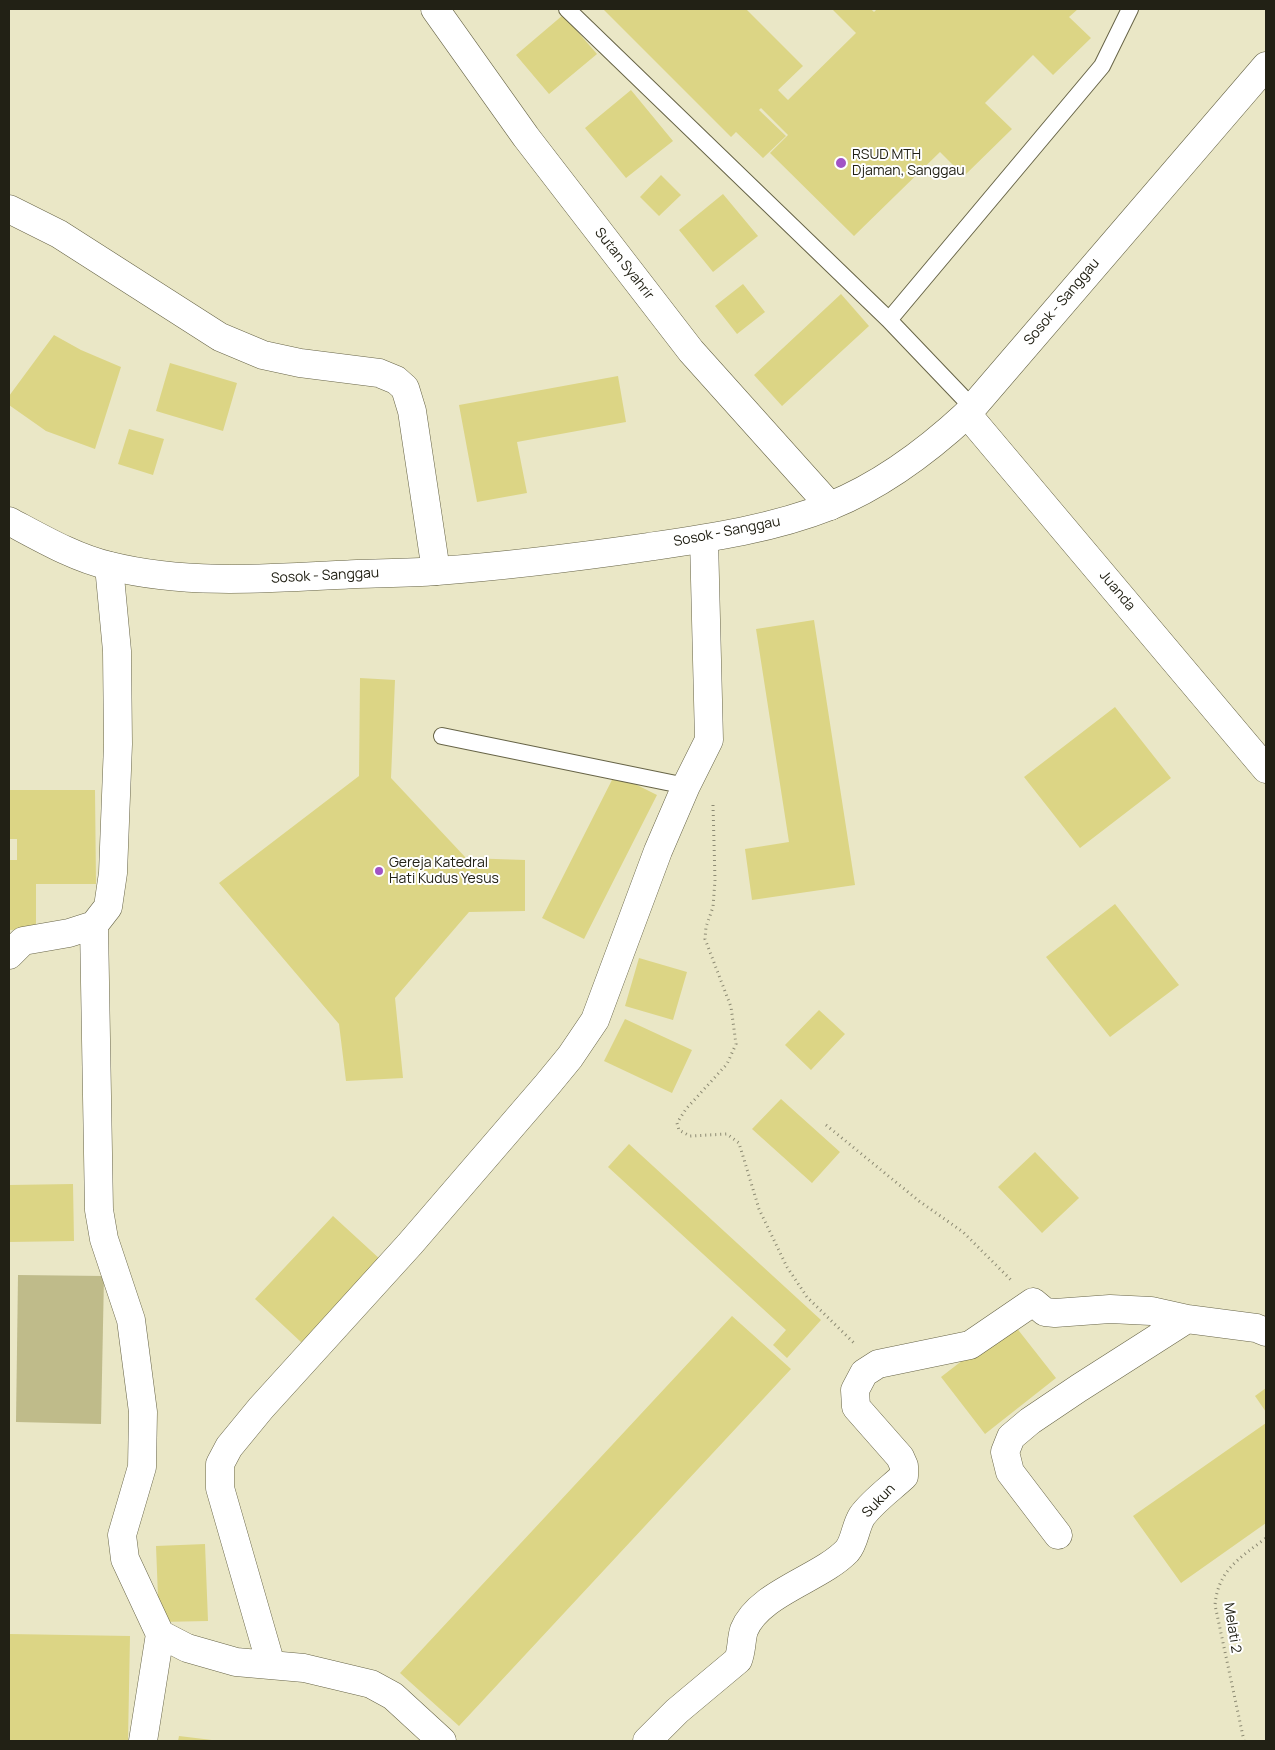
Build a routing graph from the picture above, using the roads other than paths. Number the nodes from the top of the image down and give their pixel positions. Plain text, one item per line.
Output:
1 (435, 9) edge
2 (567, 9) edge
3 (1130, 9) edge
4 (1266, 66) edge
5 (9, 209) edge
6 (889, 320) junction
7 (970, 411) junction
8 (830, 506) junction
9 (9, 521) edge
10 (704, 539) junction
11 (109, 566) junction
12 (436, 571) junction
13 (442, 736) dead end
14 (1266, 769) edge
15 (686, 786) junction
16 (94, 926) junction
17 (9, 955) edge
18 (1186, 1319) junction
19 (1266, 1332) edge
20 (1058, 1535) dead end
21 (160, 1634) junction
22 (271, 1665) junction
23 (144, 1741) edge
24 (442, 1741) edge
25 (646, 1741) edge

1 - 8 main road, Sutan Syahrir
2 - 6 lane
3 - 6 lane
4 - 7 main road, Sosok - Sanggau
5 - 12 main road
6 - 7 lane
7 - 8 main road, Sosok - Sanggau
7 - 14 main road, Juanda
8 - 10 main road, Sosok - Sanggau
9 - 11 main road, Sosok - Sanggau
10 - 12 main road, Sosok - Sanggau
10 - 15 main road
11 - 12 main road, Sosok - Sanggau
11 - 16 main road
13 - 15 lane
15 - 22 main road
16 - 17 main road
16 - 21 main road
18 - 19 main road
18 - 20 main road
18 - 25 main road, Sukun
21 - 22 main road
21 - 23 main road
22 - 24 main road

